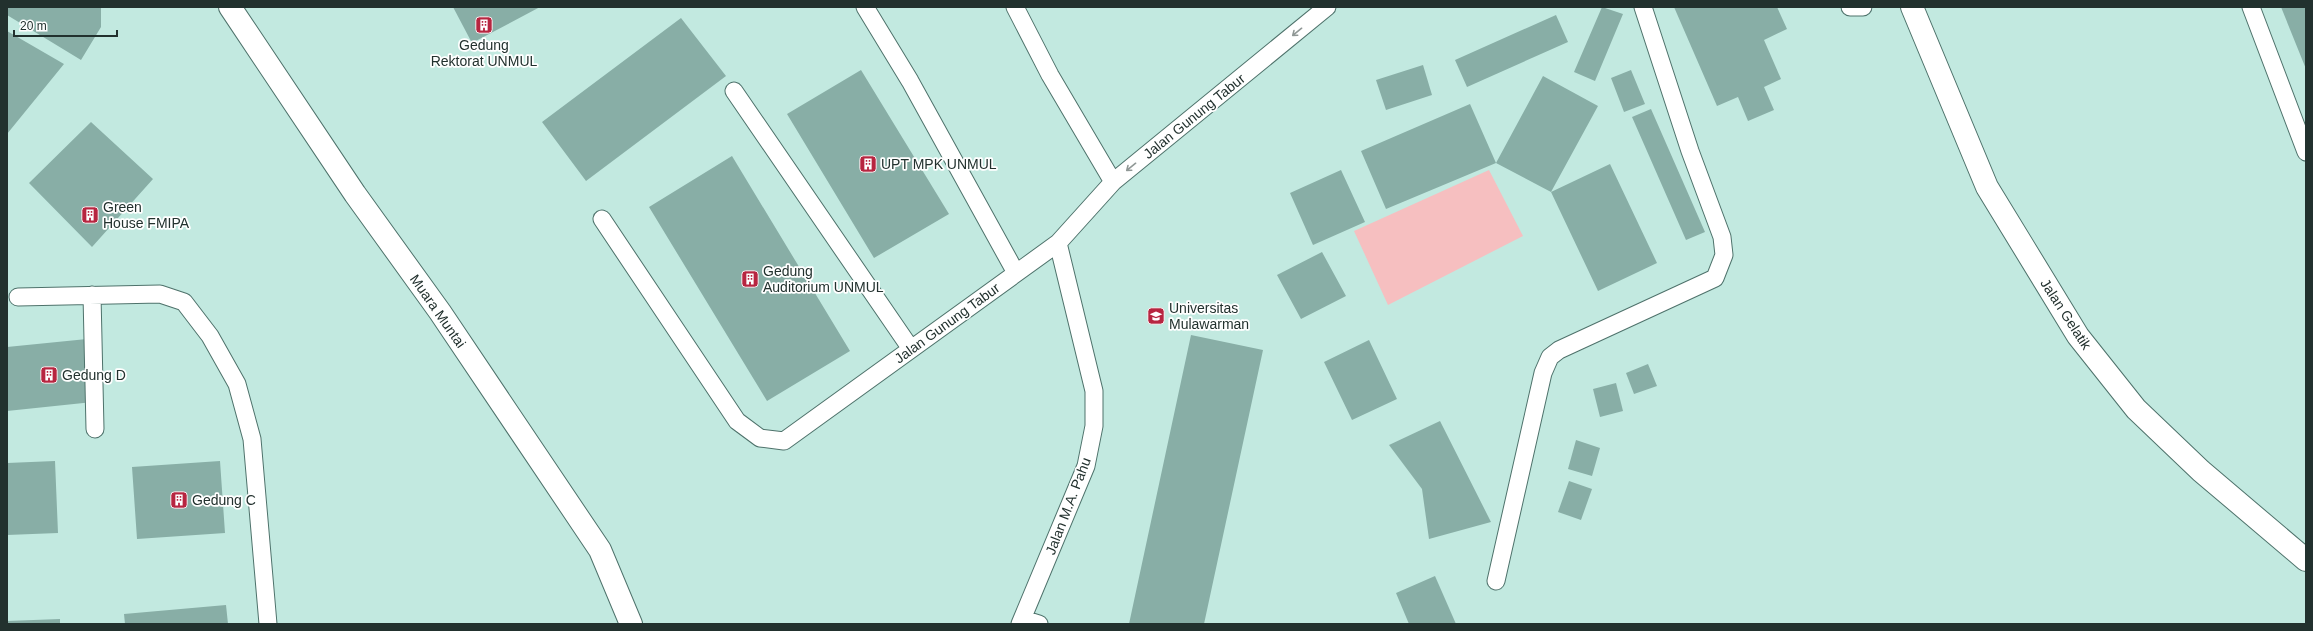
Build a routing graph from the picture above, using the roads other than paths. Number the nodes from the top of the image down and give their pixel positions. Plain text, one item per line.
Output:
1 (230, 7) edge
2 (865, 7) edge
3 (1015, 7) edge
4 (1327, 7) edge
5 (1642, 7) edge
6 (1850, 7) edge
7 (1863, 7) edge
8 (1912, 7) edge
9 (2251, 7) edge
10 (734, 90) dead end
11 (2306, 152) edge
12 (1113, 182) junction
13 (602, 219) dead end
14 (1058, 243) junction
15 (1016, 272) junction
16 (92, 295) junction
17 (18, 297) dead end
18 (910, 349) junction
19 (95, 430) dead end
20 (2306, 560) edge
21 (1496, 581) dead end
22 (1021, 621) edge
23 (268, 624) edge
24 (631, 624) edge
25 (1039, 624) edge

1 - 24 street, Muara Muntai
2 - 15 lane
3 - 12 lane
4 -> 12 lane, Jalan Gunung Tabur
5 - 21 lane
6 - 7 lane
8 - 20 street, Jalan Gelatik
9 - 11 lane
10 - 18 lane
12 - 14 lane, Jalan Gunung Tabur
13 - 18 lane, Jalan Gunung Tabur
14 - 15 lane, Jalan Gunung Tabur
14 - 22 lane, Jalan M.A. Pahu
15 - 18 lane, Jalan Gunung Tabur
16 - 17 lane
16 - 19 lane
16 - 23 lane
22 - 25 lane

